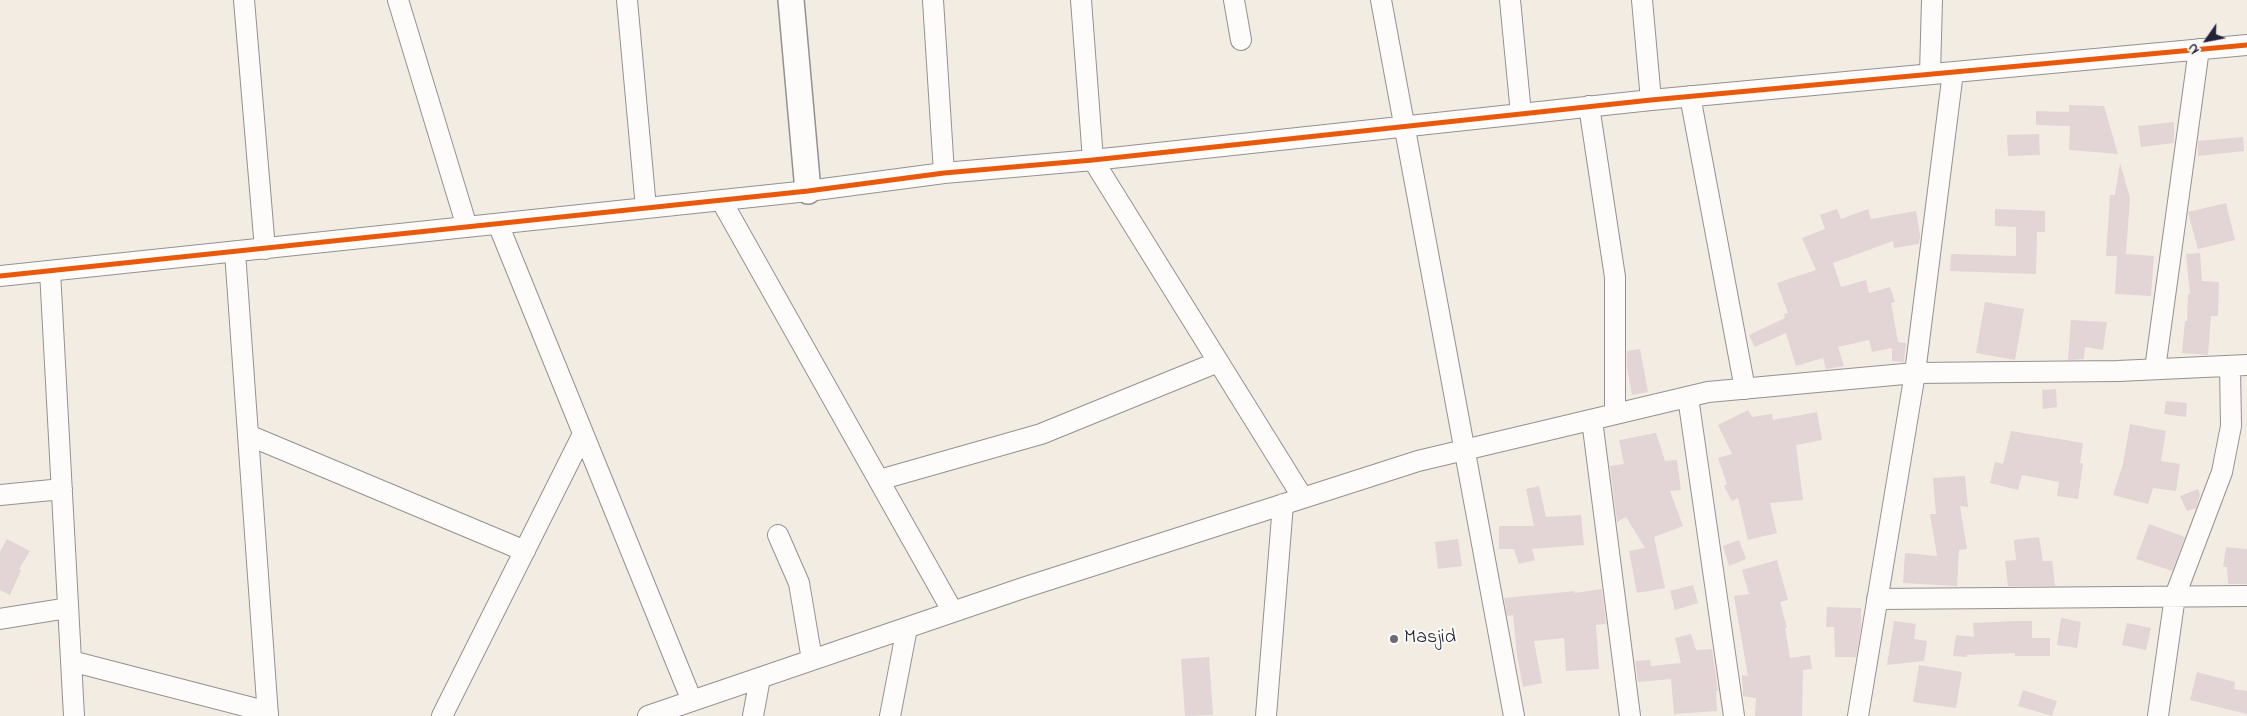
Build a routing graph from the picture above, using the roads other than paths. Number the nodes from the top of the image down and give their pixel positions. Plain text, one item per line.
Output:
1 (244, 0) edge
2 (398, 0) edge
3 (627, 0) edge
4 (792, 0) edge
5 (933, 0) edge
6 (1081, 0) edge
7 (1234, 0) edge
8 (1382, 0) edge
9 (1510, 0) edge
10 (1642, 0) edge
11 (1932, 0) edge
12 (1241, 40) dead end
13 (2247, 45) edge
14 (2199, 49) junction
15 (1953, 72) junction
16 (1930, 74) junction
17 (1690, 96) junction
18 (1652, 100) junction
19 (1589, 106) junction
20 (1521, 114) junction
21 (1406, 126) junction
22 (1093, 160) junction
23 (944, 173) junction
24 (808, 191) junction
25 (721, 200) junction
26 (646, 208) junction
27 (498, 224) junction
28 (467, 227) junction
29 (265, 249) junction
30 (235, 252) junction
31 (50, 271) junction
32 (0, 276) edge
33 (1218, 362) junction
34 (2238, 365) edge
35 (2155, 370) junction
36 (1914, 373) junction
37 (1745, 389) junction
38 (1688, 397) junction
39 (1614, 414) junction
40 (1592, 420) junction
41 (583, 434) junction
42 (248, 435) junction
43 (1464, 450) junction
44 (879, 480) junction
45 (62, 489) junction
46 (0, 495) edge
47 (1303, 498) junction
48 (1283, 504) junction
49 (778, 535) dead end
50 (525, 551) junction
51 (2175, 596) junction
52 (2247, 596) edge
53 (1877, 599) junction
54 (68, 608) junction
55 (953, 612) junction
56 (0, 619) edge
57 (906, 628) junction
58 (812, 660) junction
59 (71, 661) junction
60 (760, 678) junction
61 (692, 701) junction
62 (268, 714) edge
63 (74, 716) edge
64 (442, 716) edge
65 (648, 716) edge
66 (753, 716) edge
67 (890, 716) edge
68 (1266, 716) edge
69 (1514, 716) edge
70 (1630, 716) edge
71 (1734, 716) edge
72 (1858, 716) edge
73 (2158, 716) edge

1 - 29 street
2 - 28 street
3 - 26 street
4 - 24 street
5 - 23 street
6 - 22 street
7 - 12 street
8 - 21 street
9 - 20 street
10 - 18 street
11 - 16 street
13 - 14 street
14 - 15 street
14 - 35 street
15 - 16 street
15 - 36 street
16 - 17 street
17 - 18 street
17 - 37 street
18 - 19 street
19 - 20 street
19 - 39 street
20 - 21 street
21 - 22 street
21 - 43 street
22 - 23 street
22 - 33 street
23 - 24 street
24 - 25 street
25 - 26 street
25 - 44 street
26 - 27 street
27 - 28 street
27 - 41 street
28 - 29 street
29 - 30 street
30 - 31 street
30 - 42 street
31 - 32 street
31 - 45 street
33 - 44 street
33 - 47 street
34 - 35 street
34 - 51 street
35 - 36 street
36 - 37 street
36 - 53 street
37 - 38 street
38 - 39 street
38 - 71 street
39 - 40 street
40 - 43 street
40 - 70 street
41 - 50 street
41 - 61 street
42 - 50 street
42 - 62 street
43 - 47 street
43 - 69 street
44 - 55 street
45 - 46 street
45 - 54 street
47 - 48 street
48 - 55 street
48 - 68 street
49 - 58 street
50 - 64 street
51 - 52 street
51 - 53 street
51 - 73 street
53 - 72 street
54 - 56 street
54 - 59 street
55 - 57 street
57 - 58 street
57 - 67 street
58 - 60 street
59 - 62 street
59 - 63 street
60 - 61 street
60 - 66 street
61 - 65 street

